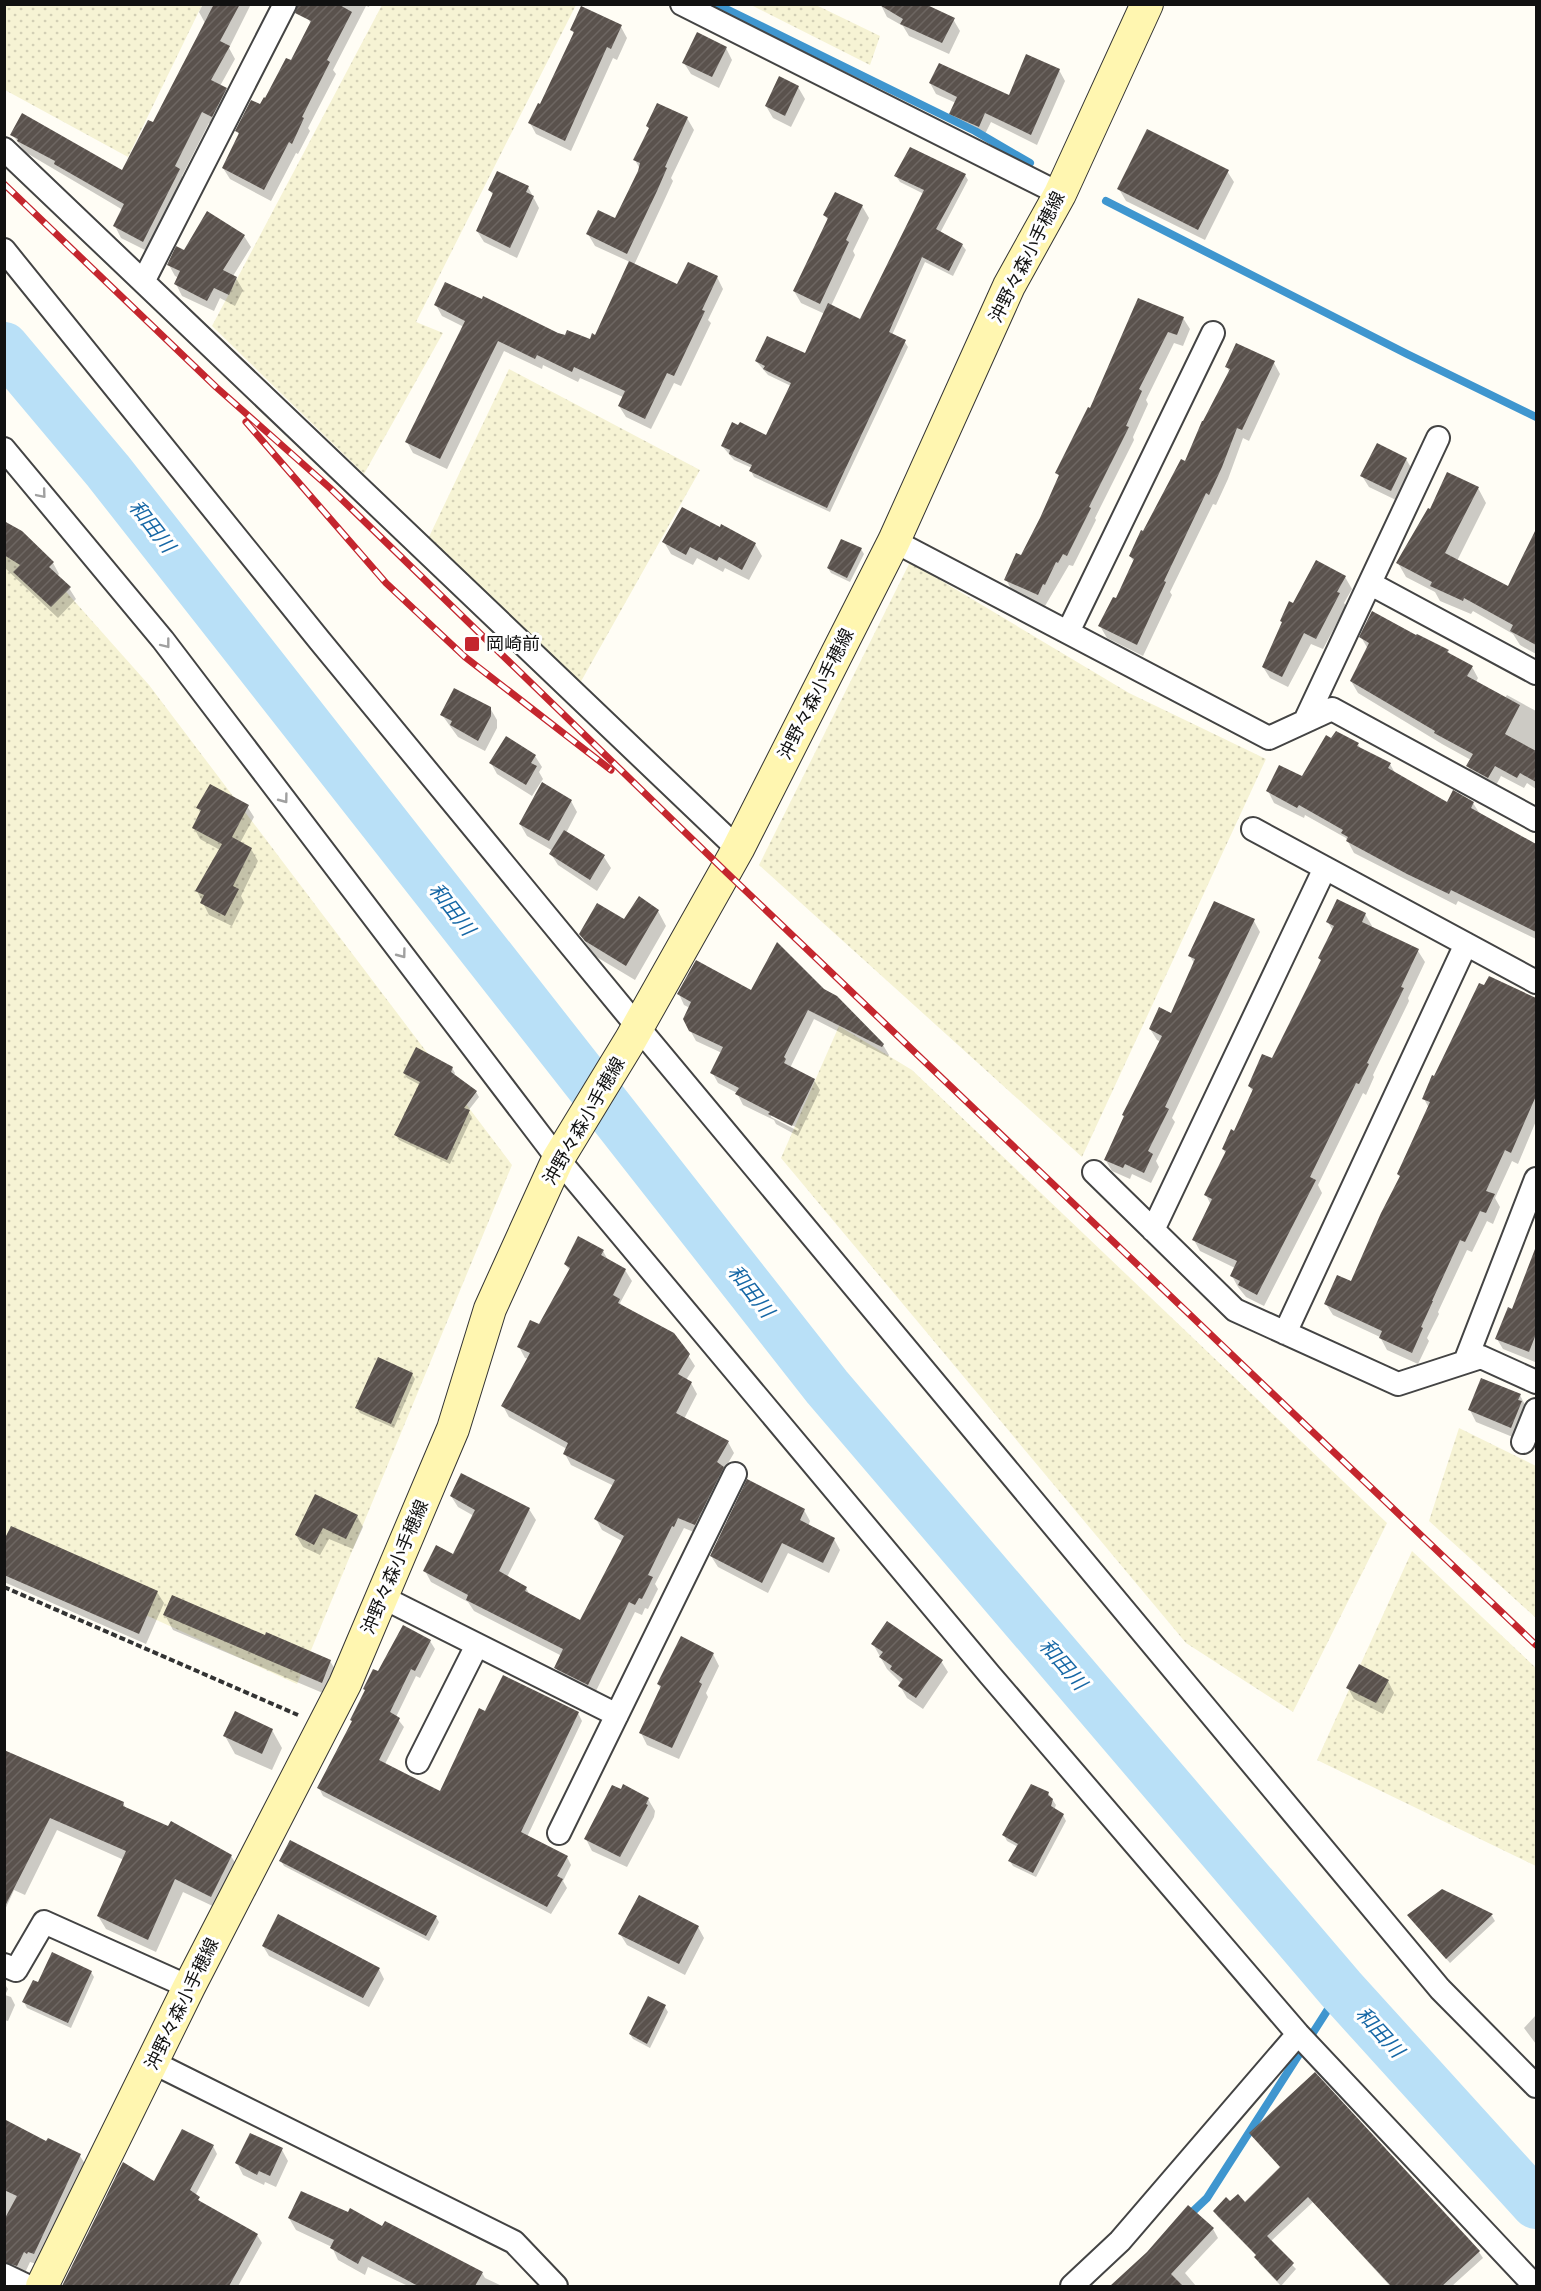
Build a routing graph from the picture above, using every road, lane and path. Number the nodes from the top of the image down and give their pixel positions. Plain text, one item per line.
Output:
1 (285, 4) edge
2 (682, 4) edge
3 (1147, 4) edge
4 (4, 149) edge
5 (1060, 194) junction
6 (4, 250) edge
7 (144, 280) junction
8 (1213, 333) dead end
9 (1438, 438) dead end
10 (4, 449) edge
11 (894, 541) junction
12 (1371, 584) junction
13 (1068, 632) junction
14 (1536, 673) edge
15 (1305, 721) junction
16 (1536, 820) edge
17 (1253, 829) dead end
18 (738, 849) junction
19 (1325, 868) junction
20 (1466, 944) junction
21 (1536, 982) edge
22 (634, 1032) junction
23 (562, 1151) junction
24 (1094, 1172) dead end
25 (1536, 1179) edge
26 (1153, 1230) junction
27 (1285, 1333) junction
28 (1465, 1362) junction
29 (1536, 1382) edge
30 (1536, 1410) edge
31 (1523, 1442) dead end
32 (735, 1474) dead end
33 (4, 1587) edge
34 (382, 1597) junction
35 (477, 1645) junction
36 (617, 1715) junction
37 (323, 1725) junction
38 (418, 1762) dead end
39 (559, 1833) dead end
40 (4, 1965) edge
41 (189, 1987) junction
42 (1298, 2034) junction
43 (153, 2062) junction
44 (1536, 2086) edge
45 (4, 2275) edge
46 (27, 2286) edge
47 (42, 2286) edge
48 (556, 2286) edge
49 (1072, 2286) edge
50 (1535, 2286) edge

1 - 7 street
2 - 5 street
3 - 5 main road, 沖野々森小手穂線
4 - 7 street
5 - 11 main road, 沖野々森小手穂線
6 - 22 street
7 - 18 street
8 - 13 street
9 - 12 street
10 -> 23 street
11 - 13 street
11 - 18 main road, 沖野々森小手穂線
12 - 14 street
12 - 15 street
13 - 15 street
15 - 16 street
17 - 19 street
18 - 22 main road, 沖野々森小手穂線
19 - 20 street
19 - 26 street
20 - 21 street
20 - 27 street
22 - 23 main road, 沖野々森小手穂線
22 - 44 street
23 - 34 main road, 沖野々森小手穂線
23 - 42 street
24 - 26 street
25 - 28 street
26 - 27 street
27 - 28 street
28 - 29 street
30 - 31 street
32 - 36 street
33 - 37 path
34 - 35 street
34 - 37 main road, 沖野々森小手穂線
35 - 36 street
35 - 38 street
36 - 39 street
37 - 41 main road, 沖野々森小手穂線
40 - 41 street
41 - 43 main road, 沖野々森小手穂線
42 - 49 street
42 - 50 street
43 - 47 main road, 沖野々森小手穂線
43 - 48 street
45 - 46 street

